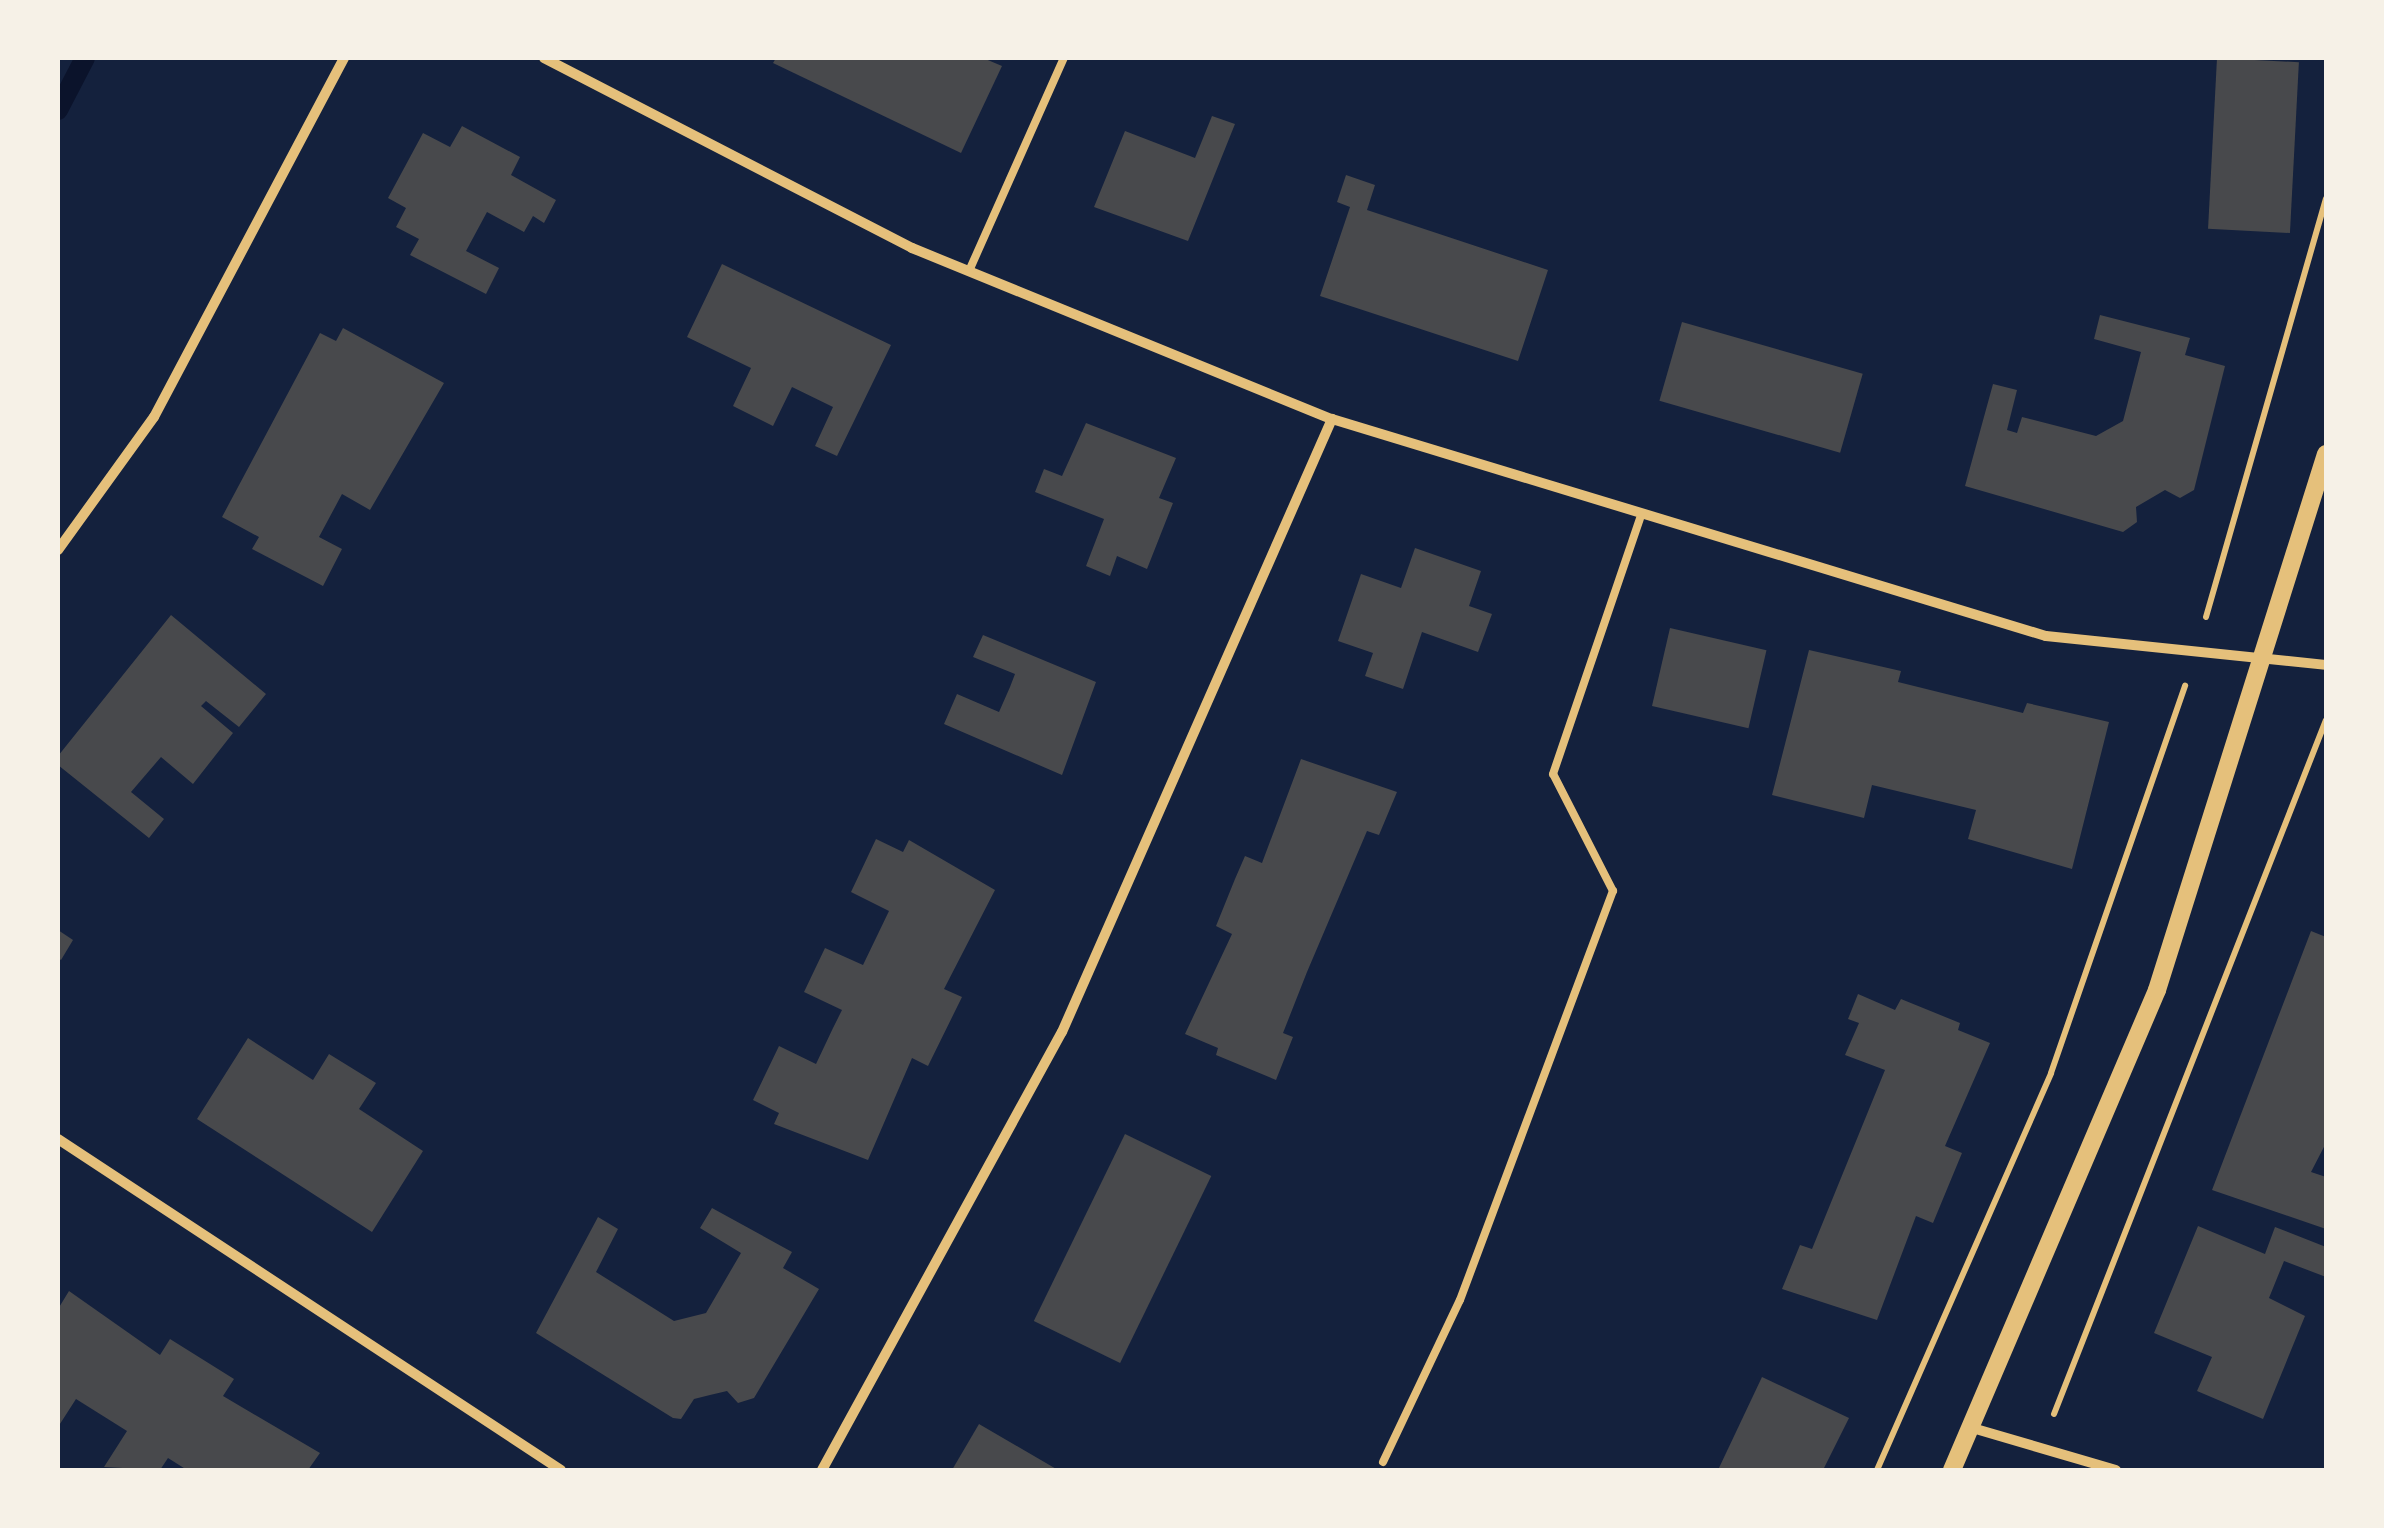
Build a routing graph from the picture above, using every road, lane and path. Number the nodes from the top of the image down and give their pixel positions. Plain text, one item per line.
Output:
1 (344, 58) edge
2 (544, 58) edge
3 (1064, 58) edge
4 (2326, 198) edge
5 (969, 271) junction
6 (1332, 419) junction
7 (2326, 454) edge
8 (1640, 518) junction
9 (58, 550) edge
10 (2196, 654) junction
11 (2260, 662) junction
12 (2326, 666) edge
13 (2326, 720) edge
14 (58, 1139) edge
15 (1969, 1427) junction
16 (2040, 1451) junction
17 (1383, 1462) dead end
18 (561, 1470) edge
19 (822, 1470) edge
20 (1876, 1470) edge
21 (1952, 1470) edge
22 (2116, 1470) edge

1 - 9 street
2 - 5 street
3 - 5 lane
4 - 10 path
5 - 6 street
6 - 8 street
6 - 19 street
7 - 11 street
8 - 10 street
8 - 17 lane
10 - 11 street
10 - 20 path
11 - 12 street
11 - 15 street
13 - 16 path
14 - 18 street
15 - 16 street
15 - 21 street
16 - 22 street

